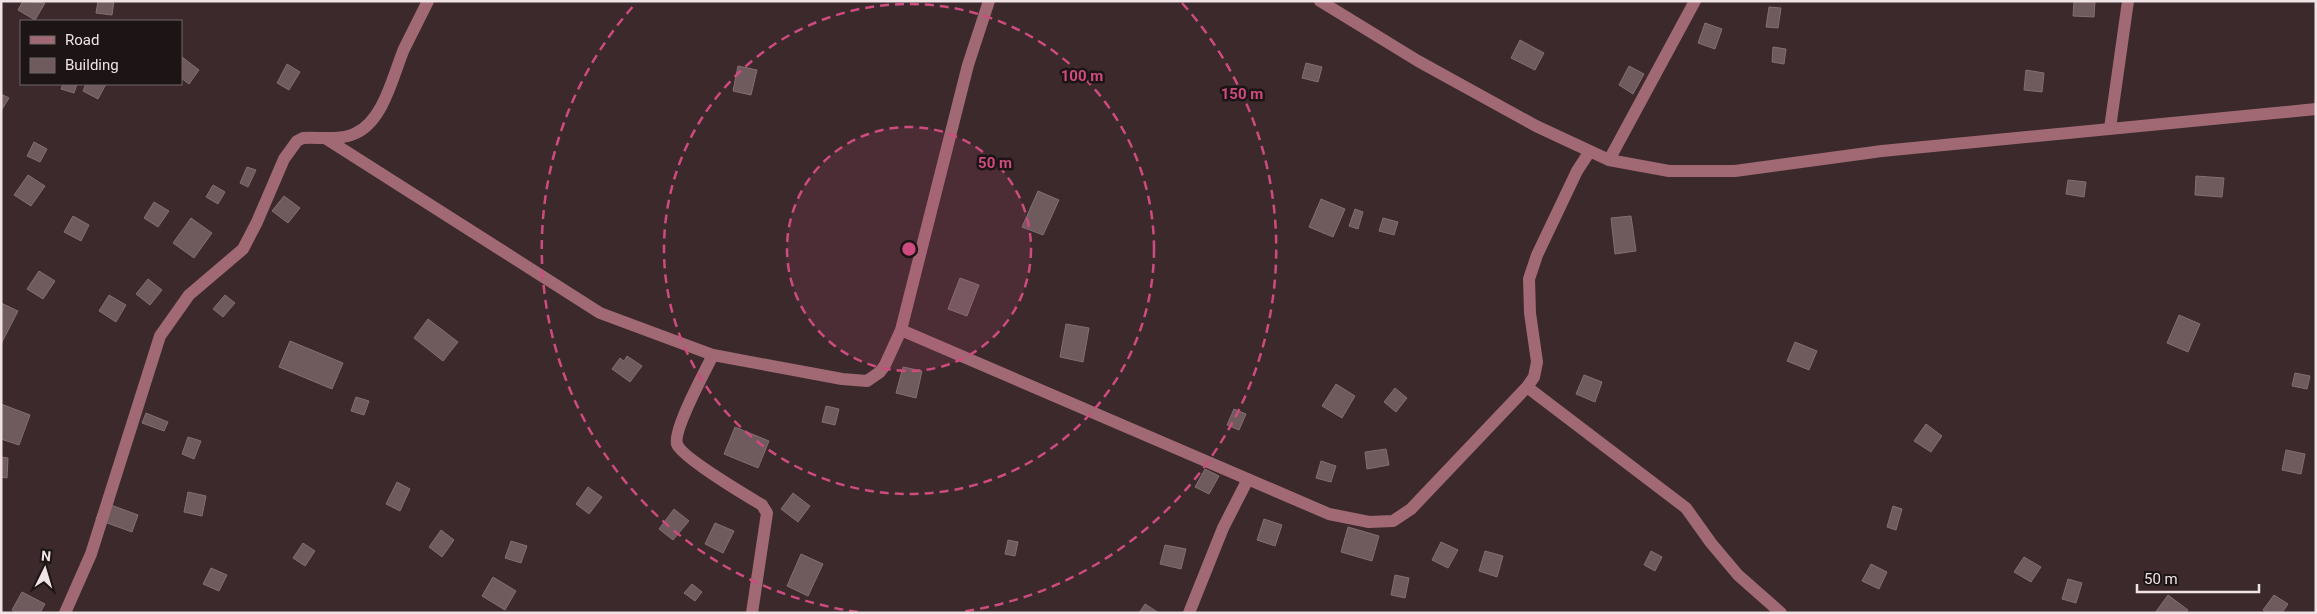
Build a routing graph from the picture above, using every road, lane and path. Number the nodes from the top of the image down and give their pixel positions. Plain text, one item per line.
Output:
1 (428, 1) edge
2 (989, 1) edge
3 (1320, 1) edge
4 (1695, 1) edge
5 (2128, 1) edge
6 (2316, 109) edge
7 (2110, 128) junction
8 (325, 138) junction
9 (1590, 151) junction
10 (1609, 160) junction
11 (901, 330) junction
12 (713, 355) junction
13 (1527, 387) junction
14 (1248, 479) junction
15 (65, 613) edge
16 (752, 613) edge
17 (1188, 613) edge
18 (1781, 613) edge

1 - 8 street
2 - 11 street
3 - 9 street
4 - 10 street
5 - 7 street
6 - 7 street
7 - 10 street
8 - 12 street
8 - 15 street
9 - 10 street
9 - 13 street
11 - 12 street
11 - 14 street
12 - 16 street
13 - 14 street
13 - 18 street
14 - 17 street

